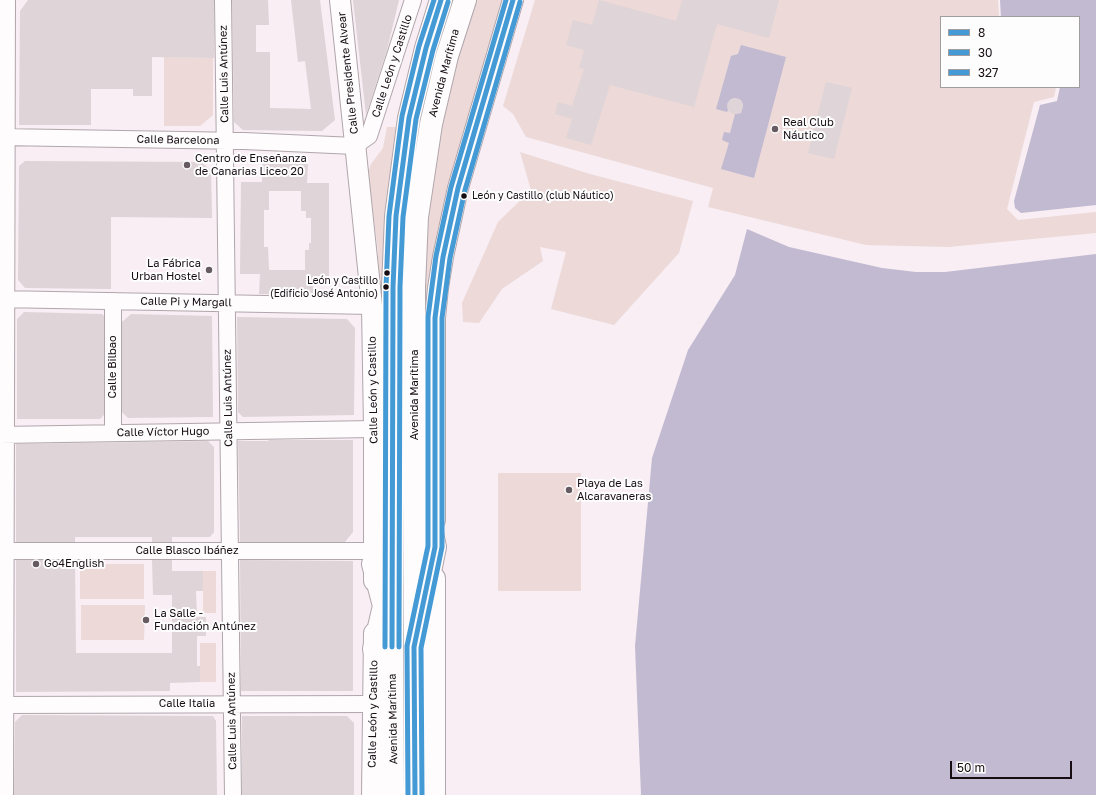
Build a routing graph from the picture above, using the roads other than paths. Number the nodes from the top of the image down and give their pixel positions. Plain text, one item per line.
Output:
1 (2, 0) edge
2 (7, 0) edge
3 (223, 0) edge
4 (340, 0) edge
5 (413, 0) edge
6 (441, 0) edge
7 (465, 0) edge
8 (514, 0) edge
9 (0, 3) edge
10 (3, 137) edge
11 (225, 141) junction
12 (355, 146) junction
13 (3, 299) edge
14 (113, 301) junction
15 (227, 303) junction
16 (372, 306) junction
17 (374, 429) junction
18 (228, 431) junction
19 (113, 433) junction
20 (3, 435) edge
21 (415, 454) junction
22 (435, 547) junction
23 (3, 551) edge
24 (230, 551) junction
25 (380, 559) junction
26 (414, 647) junction
27 (383, 649) junction
28 (232, 704) junction
29 (373, 704) junction
30 (2, 705) edge
31 (4, 795) edge
32 (233, 795) edge
33 (372, 795) edge
34 (393, 795) edge
35 (415, 795) edge
36 (435, 795) edge

1 - 9 street
2 - 10 street
3 - 11 street, Calle Luis Antúnez
4 - 12 street, Calle Presidente Alvear
5 - 12 street, Calle León y Castillo
6 - 25 highway, Avenida Marítima
7 - 21 highway, Avenida Marítima
8 - 22 street
10 - 11 street, Calle Barcelona
10 - 13 street
11 - 12 street, Calle Barcelona
11 - 15 street, Calle Luis Antúnez
12 - 16 street, Calle León y Castillo
13 - 14 street, Calle Pi y Margall
13 - 20 street
14 - 15 street, Calle Pi y Margall
14 - 19 street, Calle Bilbao
15 - 16 street, Calle Pi y Margall
15 - 18 street, Calle Luis Antúnez
16 - 17 street, Calle León y Castillo
17 - 18 street, Calle Víctor Hugo
17 - 25 street, Calle León y Castillo
18 - 19 street, Calle Víctor Hugo
18 - 24 street, Calle Luis Antúnez
19 - 20 street, Calle Víctor Hugo
20 - 23 street
21 - 22 highway
21 - 26 highway, Avenida Marítima
22 - 26 highway
22 - 36 street
23 - 24 street, Calle Blasco Ibáñez
23 - 30 street
24 - 25 street, Calle Blasco Ibáñez
24 - 28 street, Calle Luis Antúnez
25 - 27 highway, Avenida Marítima
25 - 27 highway
26 - 35 highway, Avenida Marítima
27 - 29 street, Calle León y Castillo
27 - 34 highway, Avenida Marítima
28 - 29 street, Calle Italia
28 - 30 street, Calle Italia
28 - 32 street, Calle Luis Antúnez
29 - 33 street, Calle León y Castillo
30 - 31 street

